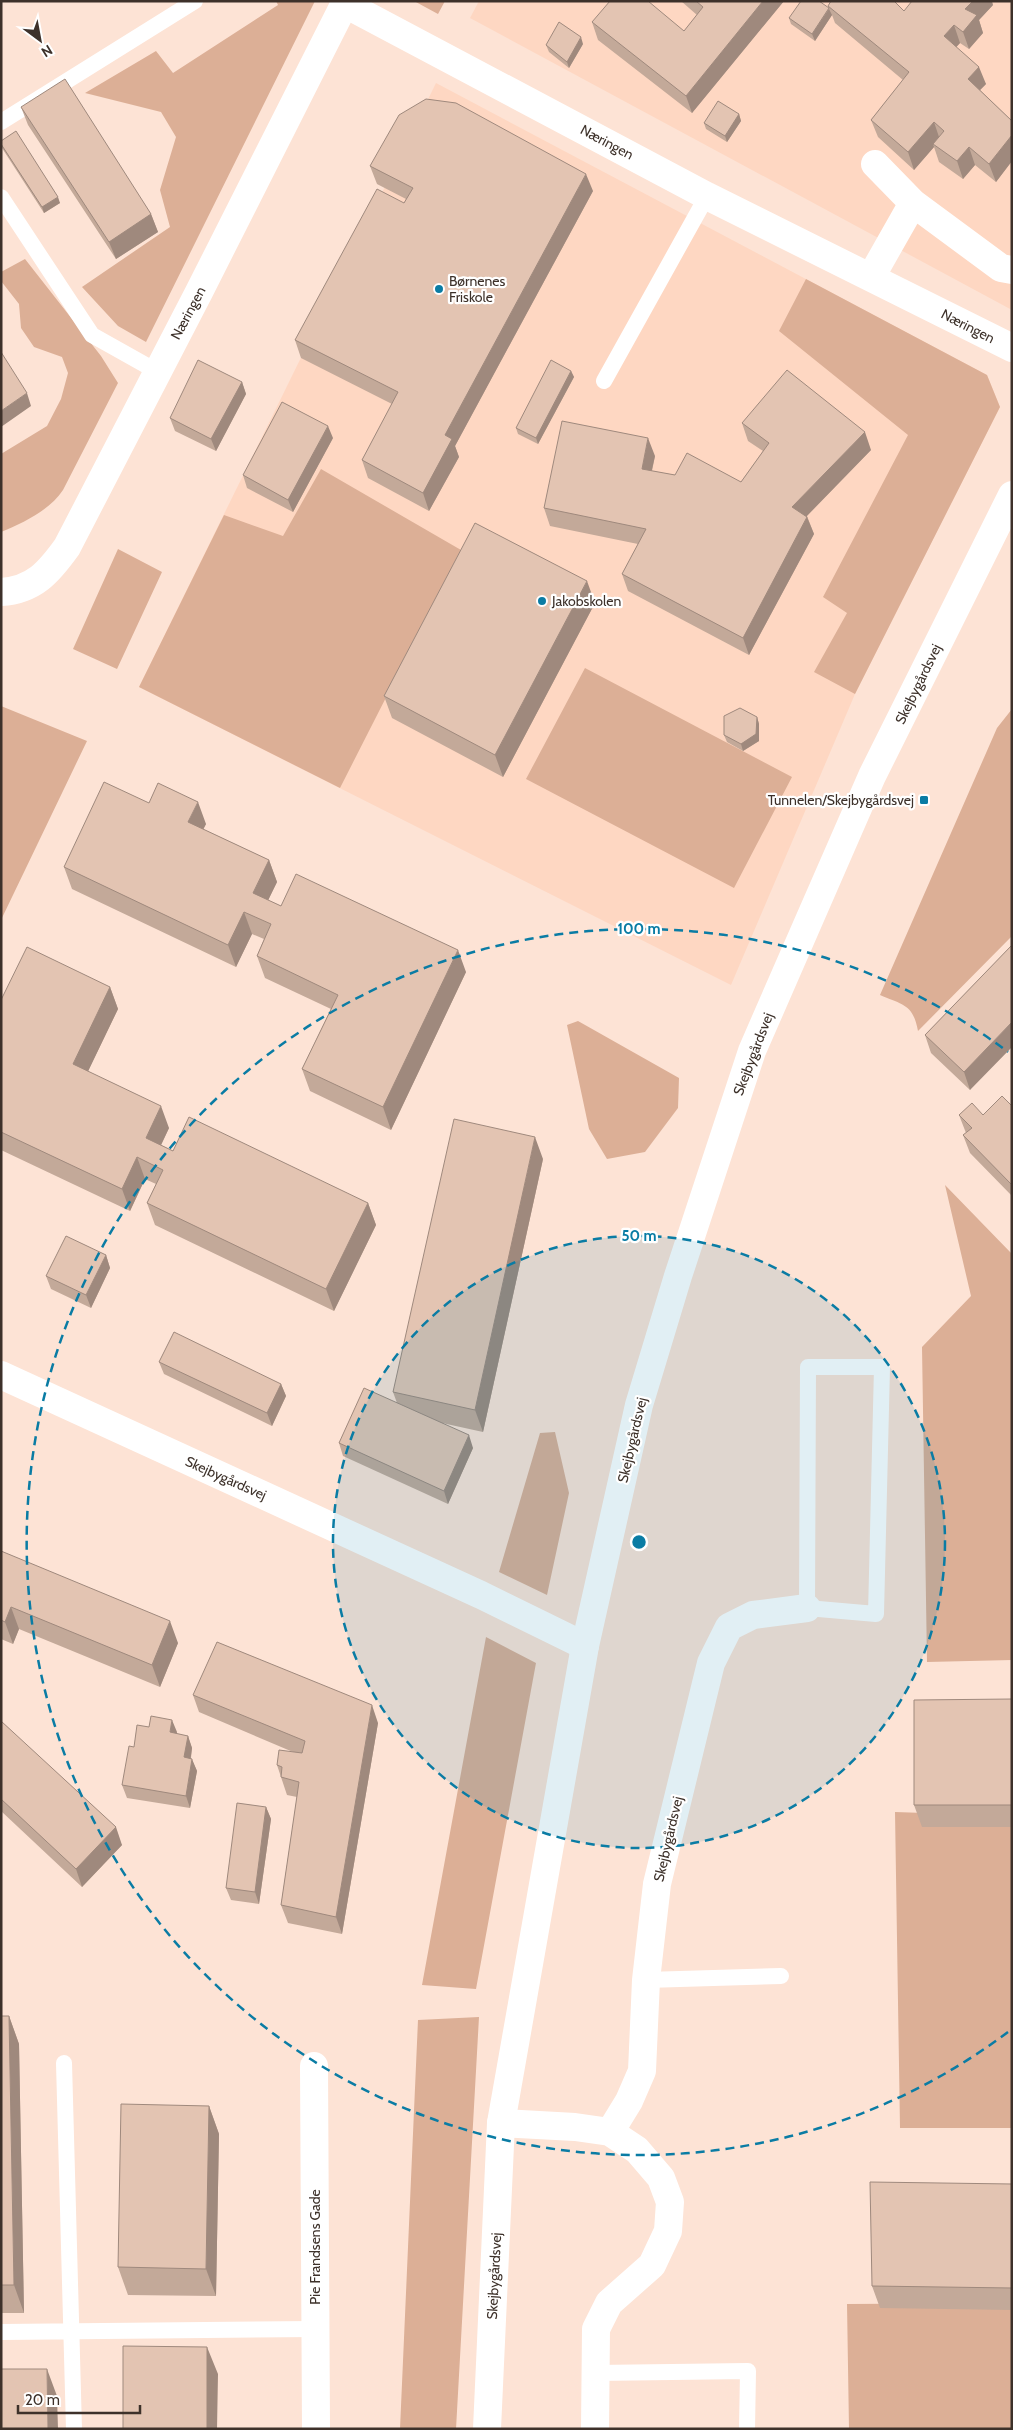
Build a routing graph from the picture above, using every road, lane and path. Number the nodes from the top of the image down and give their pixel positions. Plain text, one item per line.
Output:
1 (195, 1) edge
2 (345, 2) edge
3 (1, 122) edge
4 (875, 164) dead end
5 (707, 196) junction
6 (1, 197) edge
7 (913, 203) junction
8 (1012, 270) edge
9 (871, 278) junction
10 (1012, 348) edge
11 (158, 372) junction
12 (604, 381) dead end
13 (1012, 495) edge
14 (1, 592) edge
15 (1, 1375) edge
16 (807, 1608) junction
17 (585, 1646) junction
18 (782, 1976) dead end
19 (646, 1980) junction
20 (64, 2063) dead end
21 (314, 2066) dead end
22 (501, 2123) junction
23 (610, 2132) junction
24 (315, 2328) junction
25 (1, 2332) edge
26 (71, 2332) junction
27 (595, 2373) junction
28 (74, 2429) edge
29 (316, 2429) edge
30 (487, 2429) edge
31 (595, 2429) edge
32 (747, 2429) edge

1 - 3 lane
2 - 5 street, Næringen
2 - 11 street, Næringen
4 - 7 street
5 - 9 street, Næringen
5 - 12 lane
6 - 11 lane
7 - 8 street
7 - 9 street
9 - 10 street, Næringen
11 - 14 street, Næringen
13 - 17 street, Skejbygårdsvej
15 - 17 street, Skejbygårdsvej
16 - 16 lane
16 - 19 street, Skejbygårdsvej
17 - 22 street, Skejbygårdsvej
18 - 19 lane
19 - 23 street, Skejbygårdsvej
20 - 26 lane
21 - 24 street, Pie Frandsens Gade
22 - 23 street
22 - 30 street, Skejbygårdsvej
23 - 27 street
24 - 26 lane
24 - 29 street, Pie Frandsens Gade
25 - 26 lane
26 - 28 lane
27 - 31 street
27 - 32 lane

